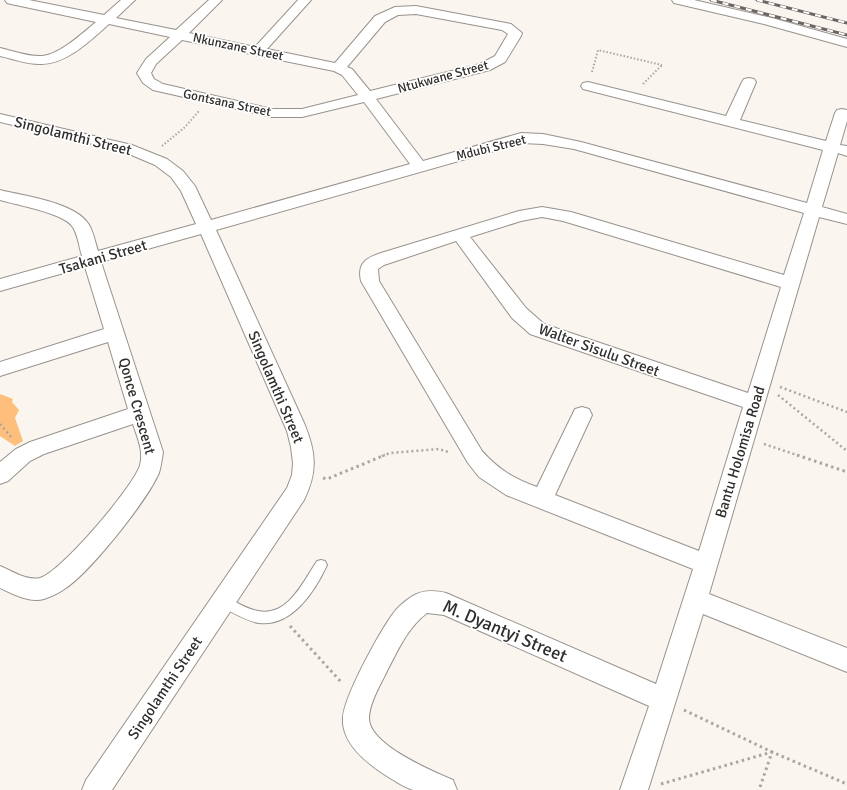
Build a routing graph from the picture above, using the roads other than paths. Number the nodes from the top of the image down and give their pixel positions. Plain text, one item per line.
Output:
1 (11, 0) edge
2 (129, 0) edge
3 (216, 0) edge
4 (305, 0) edge
5 (678, 0) edge
6 (105, 20) junction
7 (179, 35) junction
8 (847, 43) edge
9 (258, 51) junction
10 (0, 52) edge
11 (338, 68) junction
12 (749, 82) dead end
13 (588, 86) road end
14 (367, 97) junction
15 (842, 113) dead end
16 (0, 118) edge
17 (731, 122) junction
18 (840, 149) edge
19 (419, 166) junction
20 (0, 195) edge
21 (813, 210) junction
22 (847, 219) edge
23 (206, 227) junction
24 (460, 235) junction
25 (92, 260) junction
26 (790, 283) junction
27 (0, 285) edge
28 (115, 333) junction
29 (0, 369) edge
30 (754, 403) junction
31 (140, 414) junction
32 (582, 415) dead end
33 (0, 475) edge
34 (542, 500) junction
35 (706, 564) junction
36 (321, 565) dead end
37 (0, 577) edge
38 (695, 600) junction
39 (224, 602) junction
40 (847, 660) edge
41 (664, 700) junction
42 (96, 790) edge
43 (443, 790) edge
44 (634, 790) edge

1 - 6 street, Nkunzane Street
2 - 6 street
3 - 7 street
4 - 9 street
5 - 8 street
6 - 7 street, Nkunzane Street
6 - 10 street
7 - 9 street, Nkunzane Street
7 - 14 street, Gontsana Street
9 - 11 street, Nkunzane Street
11 - 14 street, Nkunzane Street
11 - 14 street, Ntukwane Street
12 - 17 street
13 - 17 street
14 - 19 street, Nkunzane Street
15 - 18 street, Bantu Holomisa Road
16 - 23 street, Singolamthi Street
17 - 18 street
18 - 21 street, Bantu Holomisa Road
19 - 21 street, Mdubi Street
19 - 23 street, Mdubi Street
20 - 25 street, Qonce Crescent
21 - 22 street, Mdubi Street
21 - 26 street, Bantu Holomisa Road
23 - 25 street, Tsakani Street
23 - 39 street, Singolamthi Street
24 - 26 street
24 - 30 street, Walter Sisulu Street
24 - 34 street
25 - 27 street, Tsakani Street
25 - 28 street, Qonce Crescent
26 - 30 street, Bantu Holomisa Road
28 - 29 street
28 - 31 street, Qonce Crescent
30 - 35 street, Bantu Holomisa Road
31 - 33 street
31 - 37 street, Qonce Crescent
32 - 34 street
34 - 35 street
35 - 38 street, Bantu Holomisa Road
36 - 39 lane
38 - 40 street
38 - 41 street, Bantu Holomisa Road
39 - 42 street, Singolamthi Street
41 - 43 street, M. Dyantyi Street
41 - 44 street, Bantu Holomisa Road

